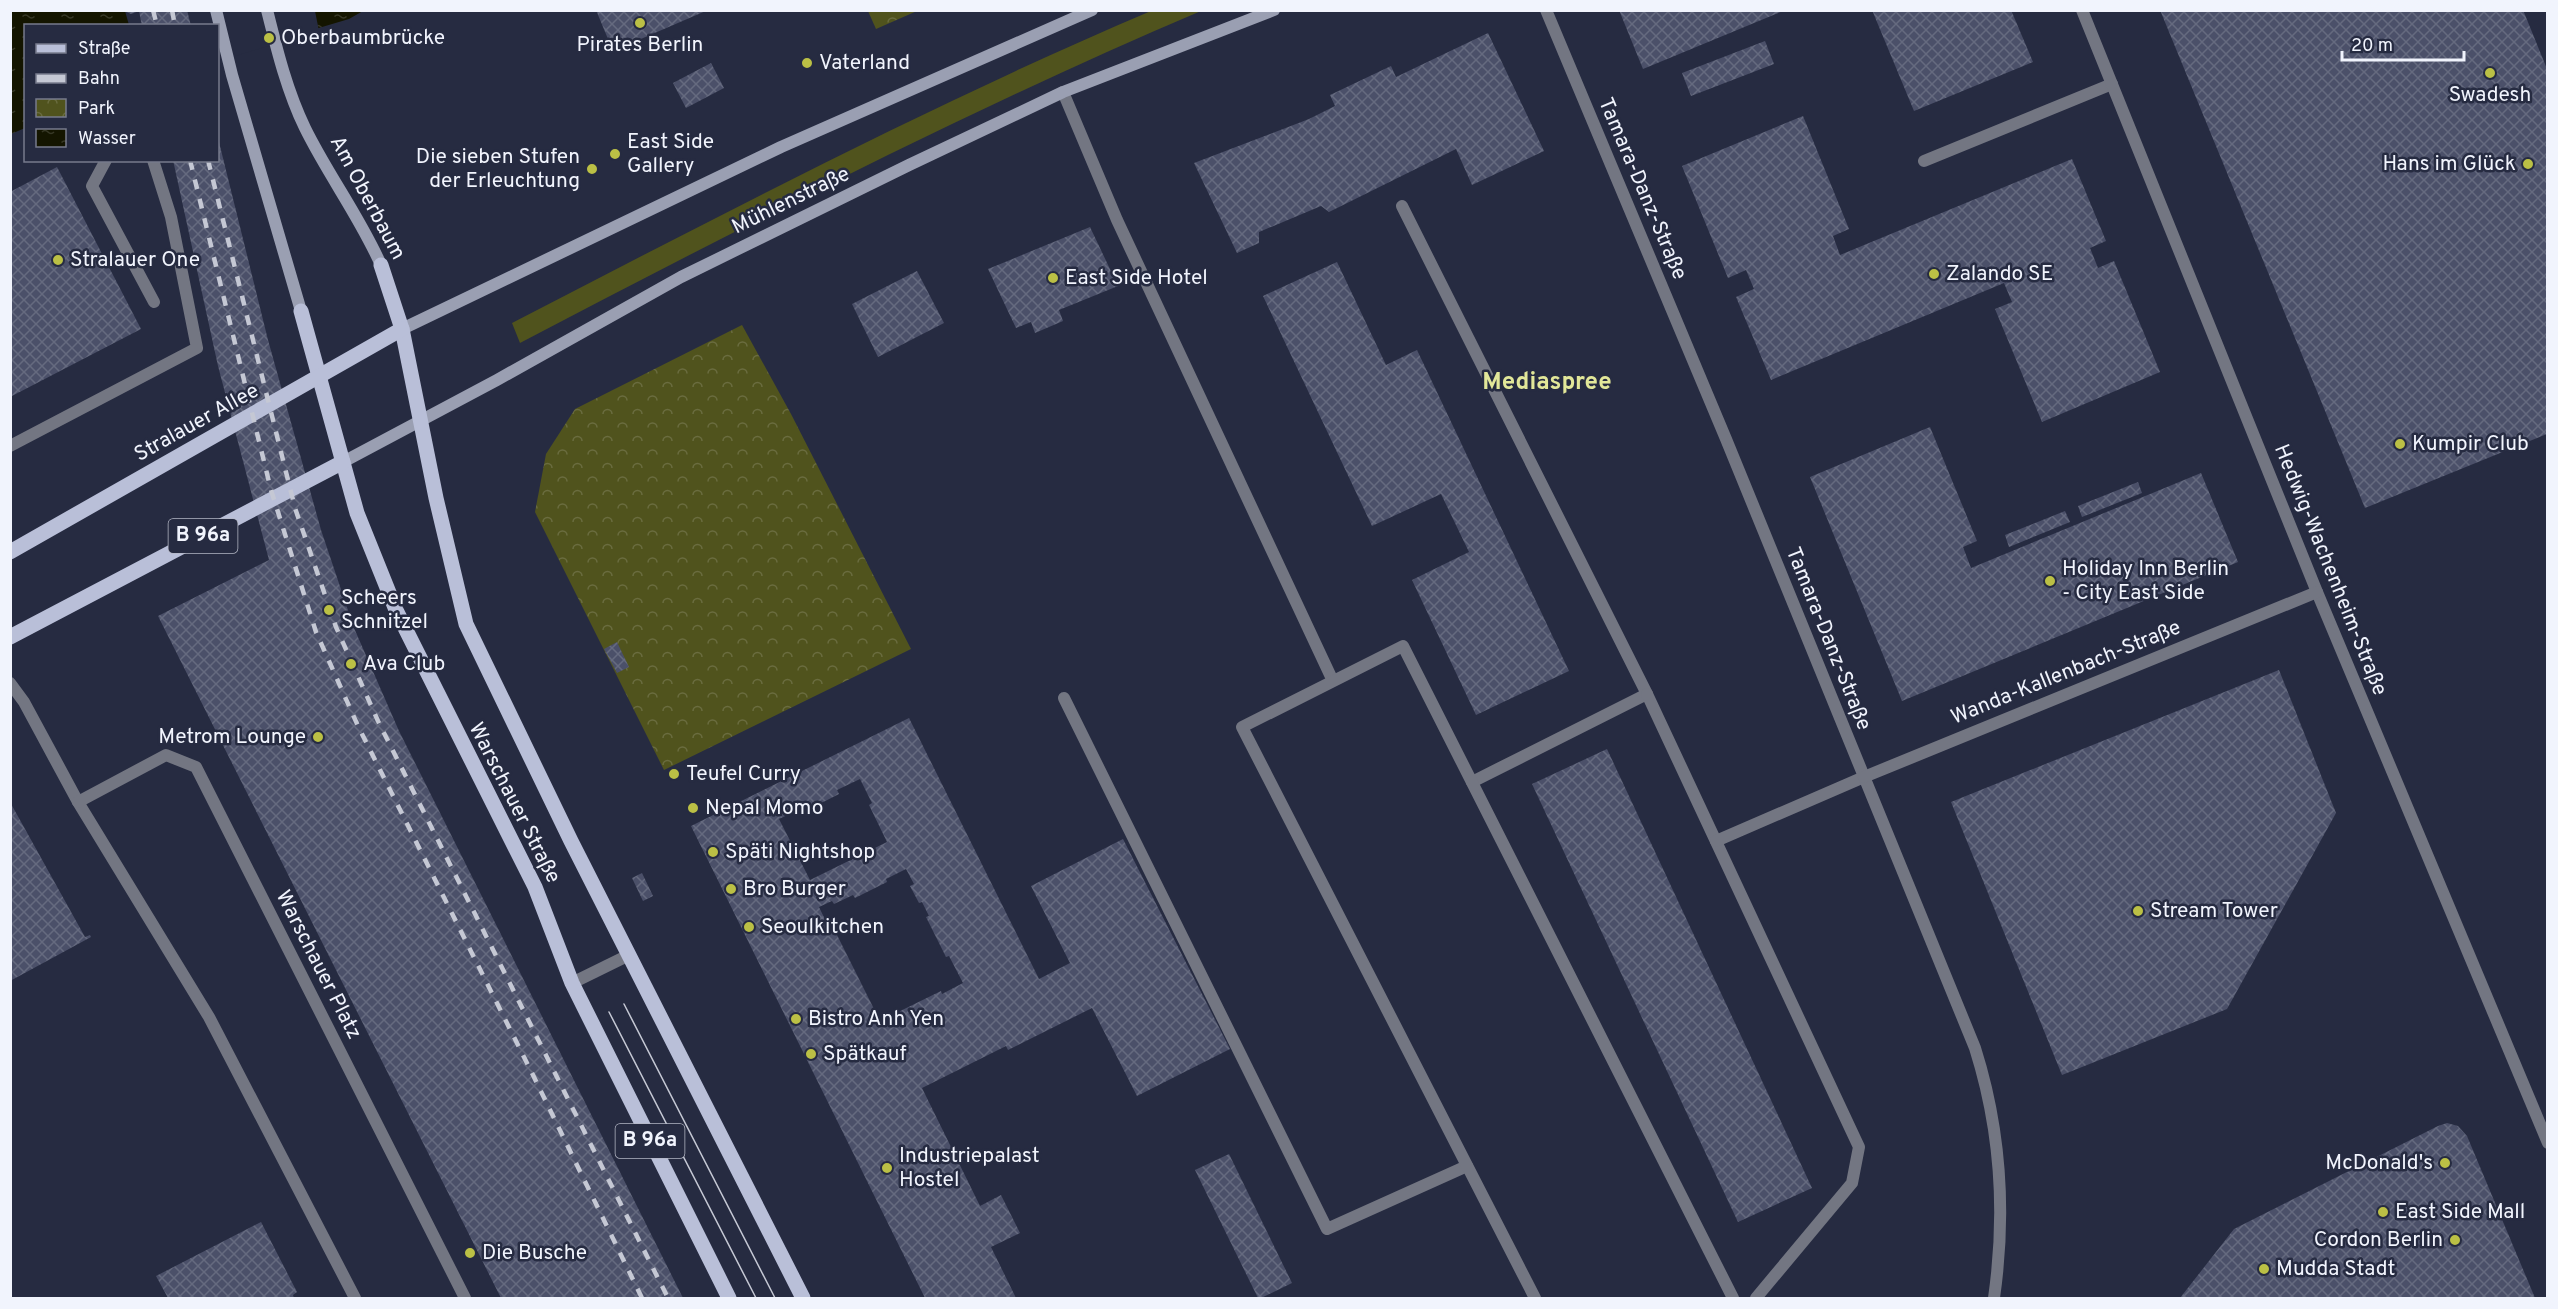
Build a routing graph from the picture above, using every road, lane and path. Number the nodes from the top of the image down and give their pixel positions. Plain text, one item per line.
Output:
1 (216, 10) edge
2 (267, 10) edge
3 (1092, 10) edge
4 (1274, 10) edge
5 (1546, 10) edge
6 (2082, 10) edge
7 (2112, 84) junction
8 (1063, 92) junction
9 (1924, 161) dead end
10 (105, 162) edge
11 (154, 162) edge
12 (1402, 206) dead end
13 (381, 265) joint
14 (154, 302) dead end
15 (301, 311) joint
16 (402, 329) junction
17 (320, 375) junction
18 (420, 422) junction
19 (10, 446) edge
20 (342, 462) junction
21 (436, 498) joint
22 (10, 552) edge
23 (2317, 592) junction
24 (10, 637) edge
25 (1332, 679) junction
26 (10, 683) edge
27 (1647, 694) junction
28 (1064, 698) dead end
29 (1864, 777) junction
30 (1472, 782) junction
31 (78, 802) junction
32 (1716, 841) junction
33 (629, 956) junction
34 (572, 983) junction
35 (2547, 1143) edge
36 (1467, 1166) junction
37 (355, 1299) edge
38 (465, 1299) edge
39 (729, 1299) edge
40 (802, 1299) edge
41 (1535, 1299) edge
42 (1733, 1299) edge
43 (1756, 1299) edge
44 (1994, 1299) edge

1 - 15 main road
2 - 13 main road, Am Oberbaum
3 - 16 main road
4 - 8 main road, Mühlenstraße
5 - 29 street, Tamara-Danz-Straße
6 - 7 street, Hedwig-Wachenheim-Straße
7 - 9 street
7 - 23 street, Hedwig-Wachenheim-Straße
8 - 18 main road, Mühlenstraße
8 - 25 street
10 - 14 street
11 - 19 street
12 - 27 street
13 - 16 main road, Am Oberbaum / B 96a
15 - 17 main road, Warschauer Straße / B 96a
16 - 17 main road, Stralauer Allee
16 - 18 main road, Am Oberbaum / B 96a
17 - 20 main road, Warschauer Straße / B 96a
17 - 22 main road, Stralauer Allee
18 - 20 main road, Mühlenstraße
18 - 21 main road, Am Oberbaum / B 96a
20 - 24 main road, B 96a
20 - 34 main road, Warschauer Straße / B 96a
21 - 33 main road, Warschauer Straße / B 96a
23 - 29 street, Wanda-Kallenbach-Straße
23 - 35 street, Hedwig-Wachenheim-Straße
25 - 30 street
25 - 36 street
26 - 31 street
27 - 30 street
27 - 32 street
28 - 36 street
29 - 32 street, Wanda-Kallenbach-Straße
29 - 44 street, Tamara-Danz-Straße
30 - 42 street
31 - 37 street
31 - 38 street, Warschauer Platz
32 - 43 street
33 - 34 street
33 - 40 main road, Warschauer Straße / B 96a
34 - 39 main road, Warschauer Straße / B 96a
36 - 41 street

